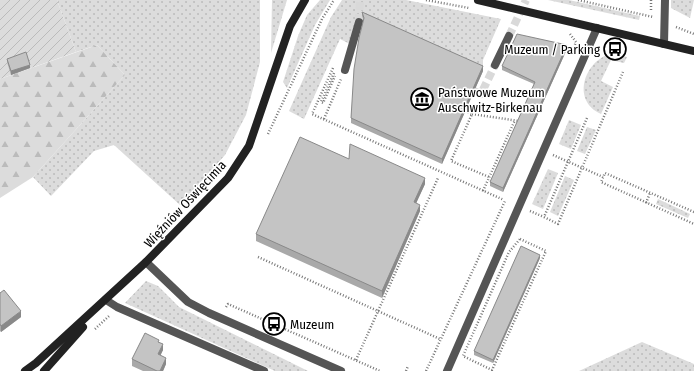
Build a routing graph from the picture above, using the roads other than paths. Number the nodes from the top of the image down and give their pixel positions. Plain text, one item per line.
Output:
1 (305, 0) edge
2 (478, 0) edge
3 (665, 0) edge
4 (359, 22) tunnel mouth
5 (597, 28) junction
6 (509, 36) tunnel mouth
7 (664, 44) junction
8 (694, 51) edge
9 (495, 65) tunnel mouth
10 (346, 66) road end
11 (146, 262) junction
12 (106, 300) junction
13 (448, 370) edge
14 (25, 371) edge
15 (44, 371) edge
16 (264, 371) edge
17 (341, 371) edge

1 - 11 street, Więźniów Oświęcimia
2 - 5 street
3 - 7 street
4 - 10 street
5 - 7 street
5 - 13 street
6 - 9 street
7 - 8 street
11 - 12 street, Więźniów Oświęcimia
11 - 17 street
12 - 14 street, Więźniów Oświęcimia
12 - 15 street, Więźniów Oświęcimia
12 - 16 street

